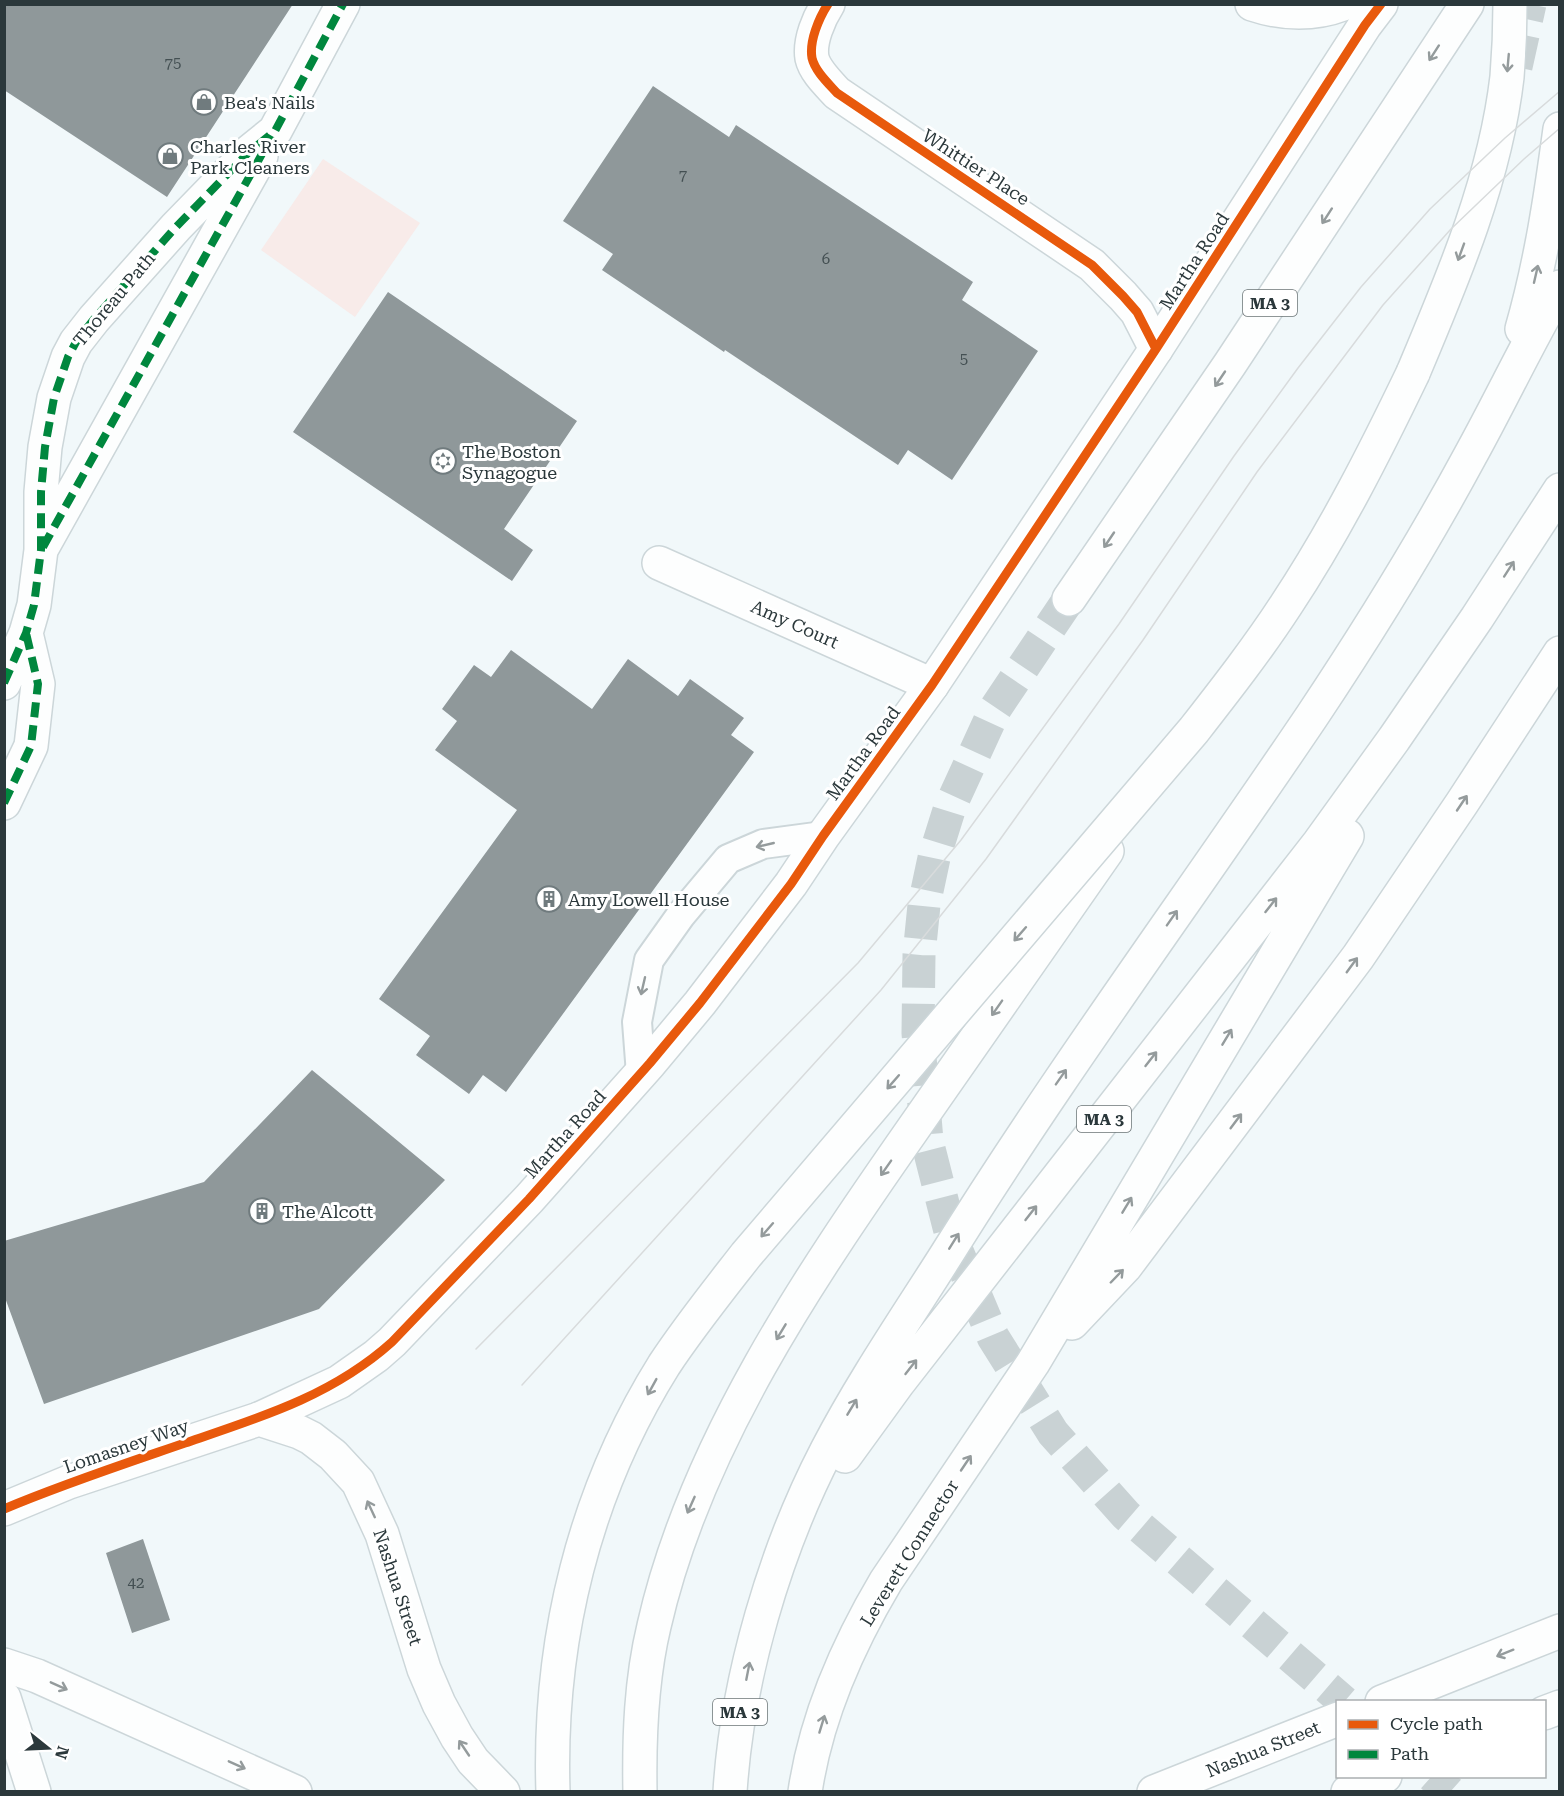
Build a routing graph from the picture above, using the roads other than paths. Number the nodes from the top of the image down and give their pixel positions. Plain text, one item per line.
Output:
1 (343, 4) edge
2 (828, 4) edge
3 (1252, 4) edge
4 (1343, 4) edge
5 (1381, 4) edge
6 (1467, 4) edge
7 (1510, 4) edge
8 (1560, 129) edge
9 (275, 130) junction
10 (1560, 287) edge
11 (1156, 349) junction
12 (1404, 384) junction
13 (1495, 410) junction
14 (1560, 490) edge
15 (41, 550) junction
16 (659, 563) dead end
17 (1069, 599) tunnel mouth
18 (1477, 618) junction
19 (27, 633) junction
20 (1560, 653) edge
21 (4, 682) edge
22 (932, 685) junction
23 (4, 803) edge
24 (823, 836) junction
25 (641, 1074) junction
26 (1033, 1363) junction
27 (259, 1419) junction
28 (4, 1509) edge
29 (1560, 1631) edge
30 (758, 1635) junction
31 (4, 1665) edge
32 (4, 1698) edge
33 (1385, 1700) edge
34 (1560, 1707) edge
35 (1546, 1713) edge
36 (1336, 1720) edge
37 (1380, 1778) edge
38 (806, 1786) edge
39 (34, 1791) edge
40 (295, 1791) edge
41 (503, 1791) edge
42 (553, 1791) edge
43 (640, 1791) edge
44 (730, 1791) edge
45 (1154, 1791) edge
46 (1348, 1791) edge

1 - 9 main road, Thoreau Path
2 - 11 main road, Whittier Place
3 - 4 main road
5 - 11 main road, Martha Road
6 -> 17 main road, MA 3
7 -> 12 main road
13 -> 8 main road
9 - 15 main road, Thoreau Path
9 - 15 main road, Thoreau Path
10 - 13 main road
11 - 22 main road, Martha Road
12 -> 42 main road, bridge
12 -> 43 main road
30 -> 13 main road
18 -> 14 main road, MA 3
15 - 19 main road, Thoreau Path
16 - 22 main road, Amy Court
26 -> 18 main road
30 -> 18 main road, MA 3
19 - 21 main road, Thoreau Path
19 - 23 main road, Thoreau Path
26 -> 20 main road
22 - 24 main road, Martha Road
24 - 25 main road, Martha Road
24 -> 25 lane
25 - 27 main road, Martha Road
38 -> 26 main road, Leverett Connector
27 - 28 main road, Lomasney Way
41 -> 27 main road, Nashua Street
29 -> 33 main road
44 -> 30 main road, MA 3
31 -> 40 main road
32 - 39 main road
34 - 35 main road
36 - 45 main road, Nashua Street
37 - 46 main road

